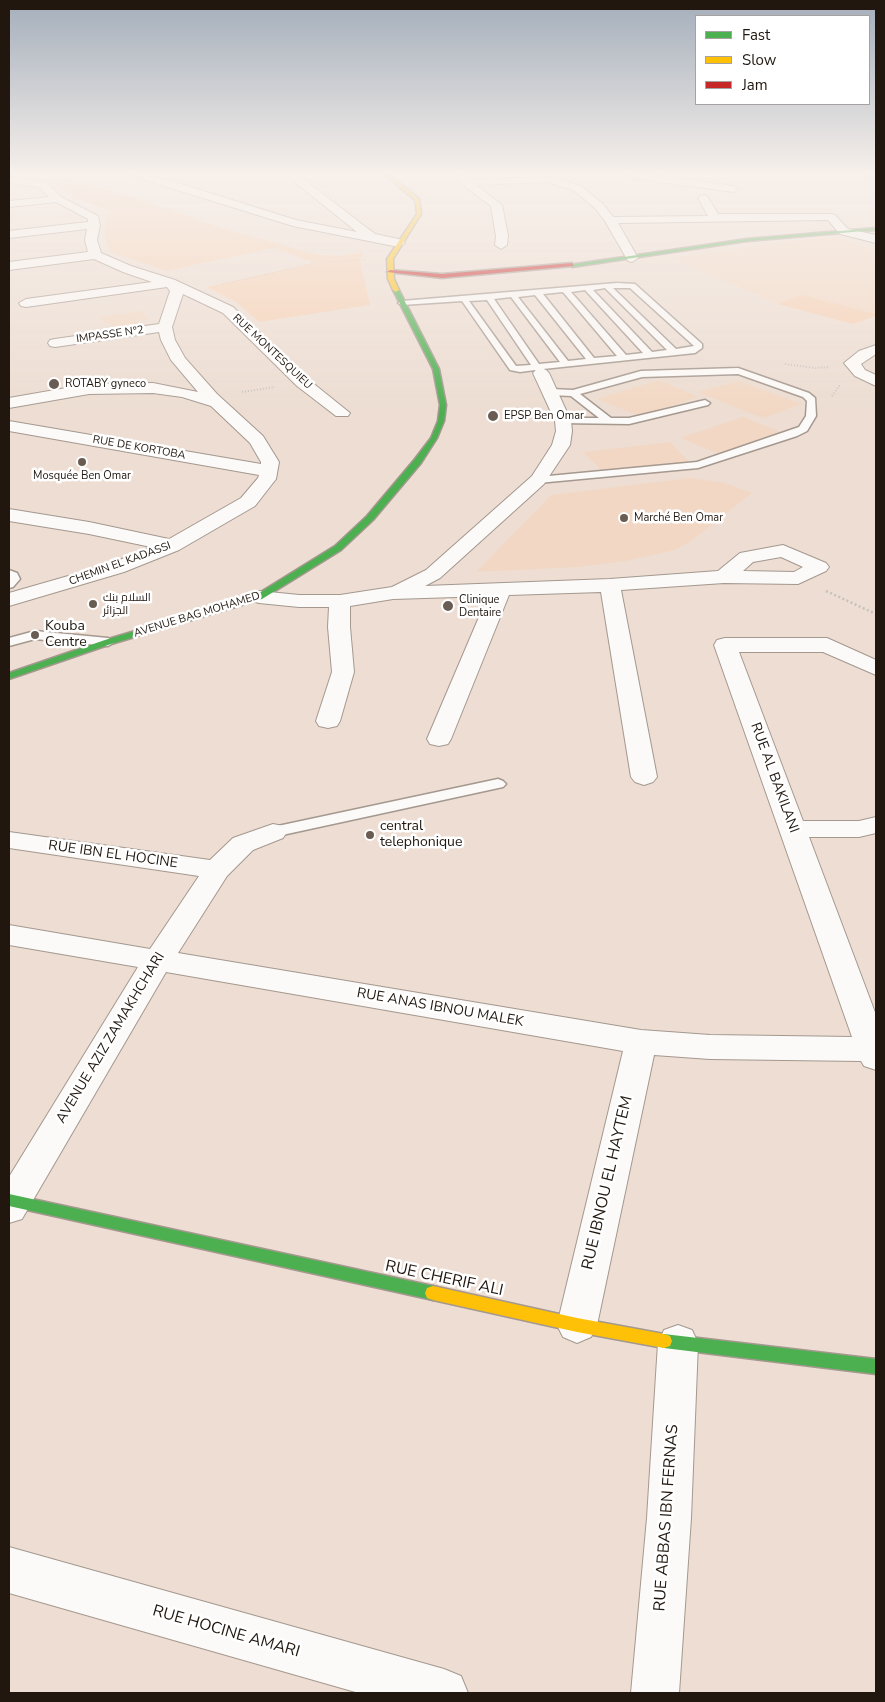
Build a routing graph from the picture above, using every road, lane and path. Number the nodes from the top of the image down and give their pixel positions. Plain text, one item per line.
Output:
1 (395, 254) edge
2 (630, 254) edge
3 (655, 254) edge
4 (95, 255) joint
5 (632, 258) junction
6 (360, 260) dead end
7 (425, 263) dead end
8 (9, 266) edge
9 (390, 272) junction
10 (456, 272) junction
11 (170, 284) junction
12 (607, 286) junction
13 (587, 288) junction
14 (564, 290) junction
15 (188, 292) junction
16 (537, 292) junction
17 (513, 295) junction
18 (489, 297) junction
19 (400, 299) junction
20 (464, 299) junction
21 (26, 303) dead end
22 (667, 317) junction
23 (640, 318) junction
24 (605, 321) junction
25 (523, 326) junction
26 (165, 327) junction
27 (55, 343) dead end
28 (674, 352) junction
29 (872, 353) edge
30 (650, 355) junction
31 (624, 358) junction
32 (592, 361) junction
33 (566, 364) junction
34 (539, 370) junction
35 (876, 381) edge
36 (303, 383) junction
37 (551, 392) junction
38 (573, 393) junction
39 (215, 400) junction
40 (9, 403) edge
41 (705, 403) dead end
42 (342, 413) dead end
43 (563, 421) junction
44 (610, 422) junction
45 (9, 426) edge
46 (269, 471) junction
47 (538, 480) junction
48 (9, 514) edge
49 (172, 546) junction
50 (9, 574) edge
51 (798, 578) joint
52 (9, 584) edge
53 (610, 585) junction
54 (501, 590) junction
55 (393, 593) junction
56 (259, 597) junction
57 (9, 600) edge
58 (340, 601) junction
59 (876, 614) edge
60 (9, 642) edge
61 (108, 642) junction
62 (53, 649) dead end
63 (876, 668) edge
64 (9, 676) edge
65 (328, 721) dead end
66 (439, 738) dead end
67 (644, 777) dead end
68 (498, 784) dead end
69 (876, 825) edge
70 (793, 829) junction
71 (273, 832) joint
72 (9, 840) edge
73 (217, 870) junction
74 (9, 935) edge
75 (158, 960) junction
76 (641, 1042) junction
77 (875, 1052) edge
78 (10, 1203) edge
79 (577, 1324) junction
80 (678, 1343) junction
81 (876, 1367) edge
82 (9, 1570) edge
83 (444, 1693) edge
84 (655, 1693) edge

1 - 9 main road
2 - 5 street
3 - 5 main road
4 - 8 street
4 - 11 street
5 - 10 main road
6 - 15 path
7 - 10 main road
9 - 10 main road
9 - 19 main road, AVENUE BAG MOHAMED
10 - 19 main road
11 - 15 street, RUE MONTESQUIEU
11 - 21 street
11 - 26 street
12 - 13 lane
12 - 22 lane
12 - 23 lane
13 - 14 lane
13 - 24 lane
14 - 16 lane
14 - 24 lane
15 - 36 street, RUE MONTESQUIEU
16 - 17 lane
16 - 25 lane
17 - 18 lane
17 - 25 lane
18 - 20 lane
18 - 25 lane
19 - 20 lane
19 - 56 main road, AVENUE BAG MOHAMED
20 - 25 lane
22 - 23 lane
22 - 28 lane
23 - 24 lane
23 - 28 lane
24 - 30 lane
24 - 31 lane
25 - 32 lane
25 - 33 lane
25 - 34 lane
25 - 34 lane
26 - 27 street, IMPASSE N°2
26 - 39 street
28 - 30 lane
29 - 35 street
30 - 31 lane
31 - 32 lane
32 - 33 lane
33 - 34 lane
34 - 37 street
36 - 39 path
36 - 42 street, RUE MONTESQUIEU
37 - 38 lane
37 - 43 street
38 - 44 lane
38 - 47 lane
39 - 40 street
39 - 46 street
41 - 44 lane
43 - 44 lane
43 - 47 street
45 - 46 street, RUE DE KORTOBA
46 - 49 street, CHEMIN EL KADASSI
47 - 55 street
48 - 49 street
49 - 57 street, CHEMIN EL KADASSI
50 - 52 lane
51 - 53 street
51 - 59 path
53 - 54 street
53 - 67 street
54 - 55 street
54 - 66 street
55 - 58 street
56 - 58 street
56 - 61 main road, AVENUE BAG MOHAMED
58 - 65 street
60 - 61 lane
61 - 62 main road
61 - 64 main road
63 - 70 street, RUE AL BAKILANI
68 - 71 lane
69 - 70 street
70 - 77 street, RUE AL BAKILANI
71 - 73 street, AVENUE AZIZ ZAMAKHCHARI
72 - 73 street, RUE IBN EL HOCINE
73 - 75 street, AVENUE AZIZ ZAMAKHCHARI
74 - 75 street, RUE ANAS IBNOU MALEK
75 - 76 street, RUE ANAS IBNOU MALEK
75 - 78 street, AVENUE AZIZ ZAMAKHCHARI
76 - 77 street, RUE ANAS IBNOU MALEK
76 - 79 street, RUE IBNOU EL HAYTEM
78 - 79 main road, RUE CHERIF ALI
79 - 80 main road, RUE CHERIF ALI
80 - 81 main road, RUE CHERIF ALI
80 - 84 street, RUE ABBAS IBN FERNAS
82 - 83 street, RUE HOCINE AMARI

